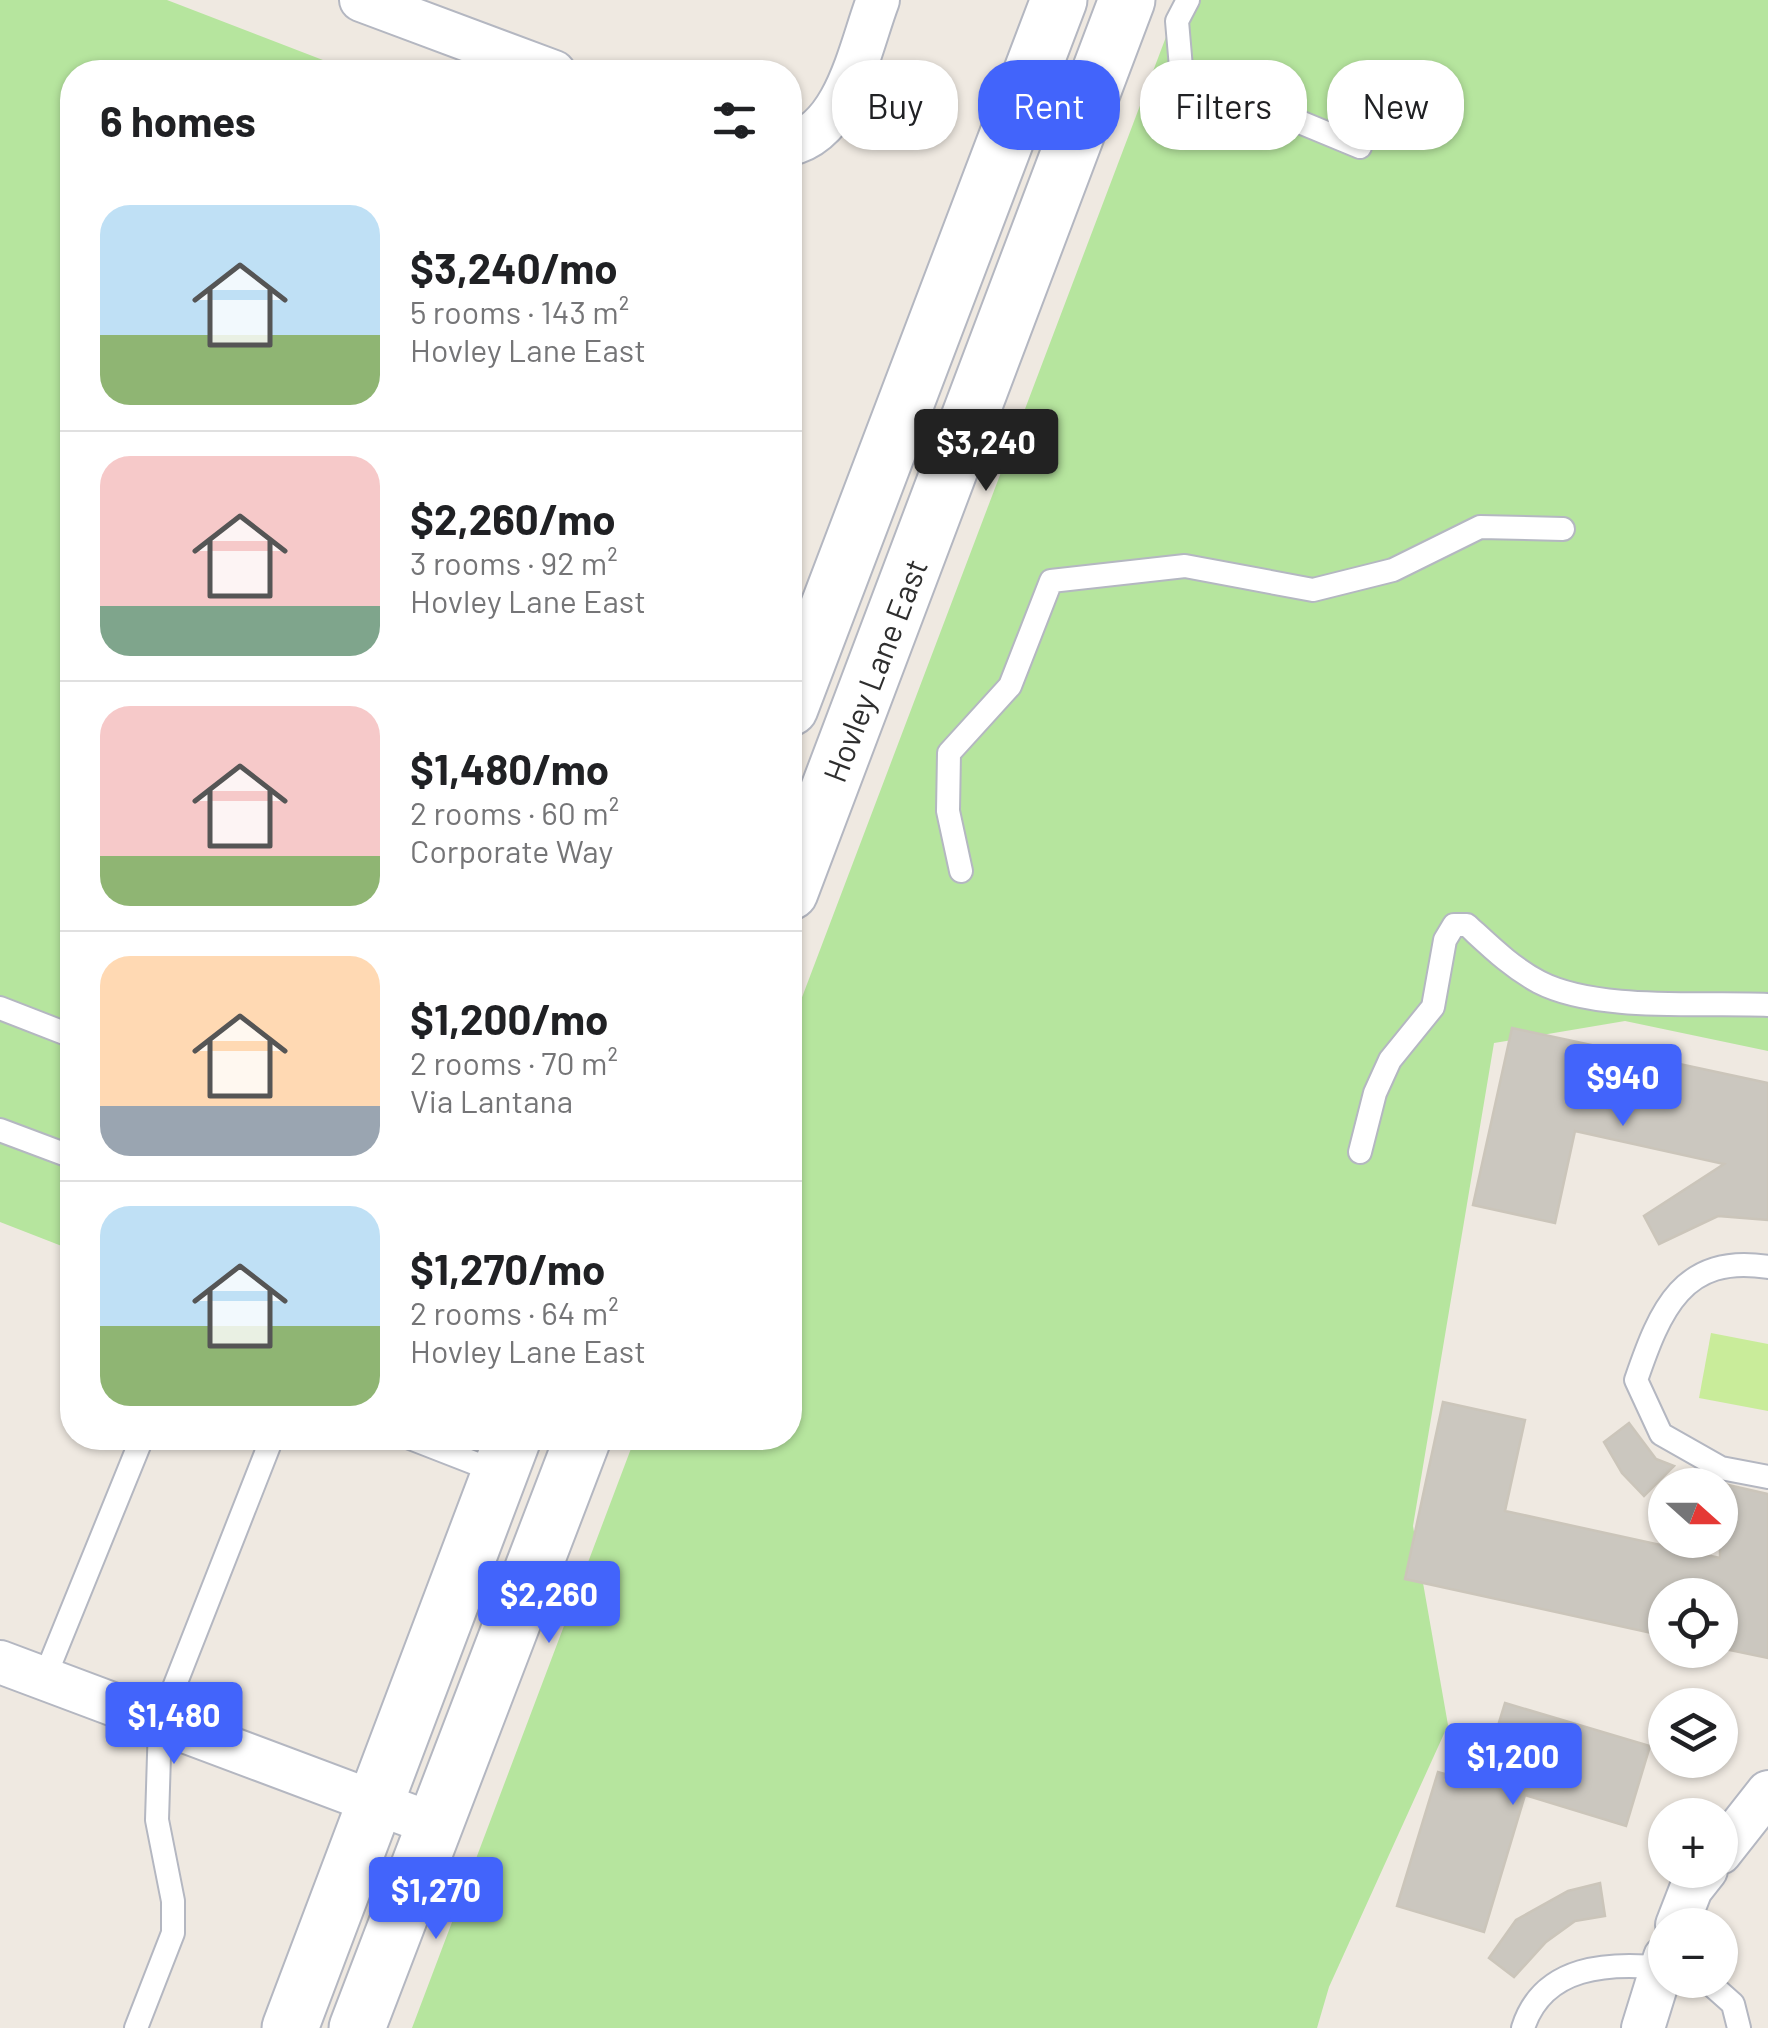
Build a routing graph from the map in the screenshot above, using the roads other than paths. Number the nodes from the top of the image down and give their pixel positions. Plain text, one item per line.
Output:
1 (361, 0) edge
2 (878, 0) edge
3 (1059, 0) edge
4 (1128, 0) edge
5 (1188, 0) edge
6 (522, 60) edge
7 (1327, 133) edge
8 (802, 141) edge
9 (1564, 529) dead end
10 (802, 676) edge
11 (802, 860) edge
12 (961, 871) dead end
13 (1768, 1005) edge
14 (0, 1008) edge
15 (60, 1031) edge
16 (0, 1130) edge
17 (60, 1152) edge
18 (1360, 1152) dead end
19 (1768, 1267) edge
20 (137, 1450) edge
21 (267, 1450) edge
22 (478, 1450) edge
23 (579, 1450) edge
24 (506, 1455) edge
25 (1768, 1477) edge
26 (0, 1662) edge
27 (44, 1679) junction
28 (160, 1723) junction
29 (1768, 1792) edge
30 (374, 1803) junction
31 (435, 1825) junction
32 (1738, 1830) edge
33 (1648, 1964) edge
34 (1653, 1998) edge
35 (1727, 1998) edge
36 (136, 2028) edge
37 (290, 2028) edge
38 (357, 2028) edge
39 (1523, 2028) edge
40 (1643, 2028) edge
41 (1739, 2028) edge

1 - 6 street
2 - 8 street
3 - 10 street, Hovley Lane East
4 - 11 street, Hovley Lane East
5 - 7 lane
9 - 12 lane
13 - 18 lane
14 - 15 lane
16 - 17 lane
19 - 25 lane
20 - 27 lane
21 - 28 lane
22 - 24 lane
23 - 31 street
24 - 30 street
26 - 27 street
27 - 28 street
28 - 30 street
28 - 36 lane
29 - 32 street
30 - 31 street
30 - 37 street
31 - 38 street
33 - 39 lane
34 - 40 street
35 - 41 lane

